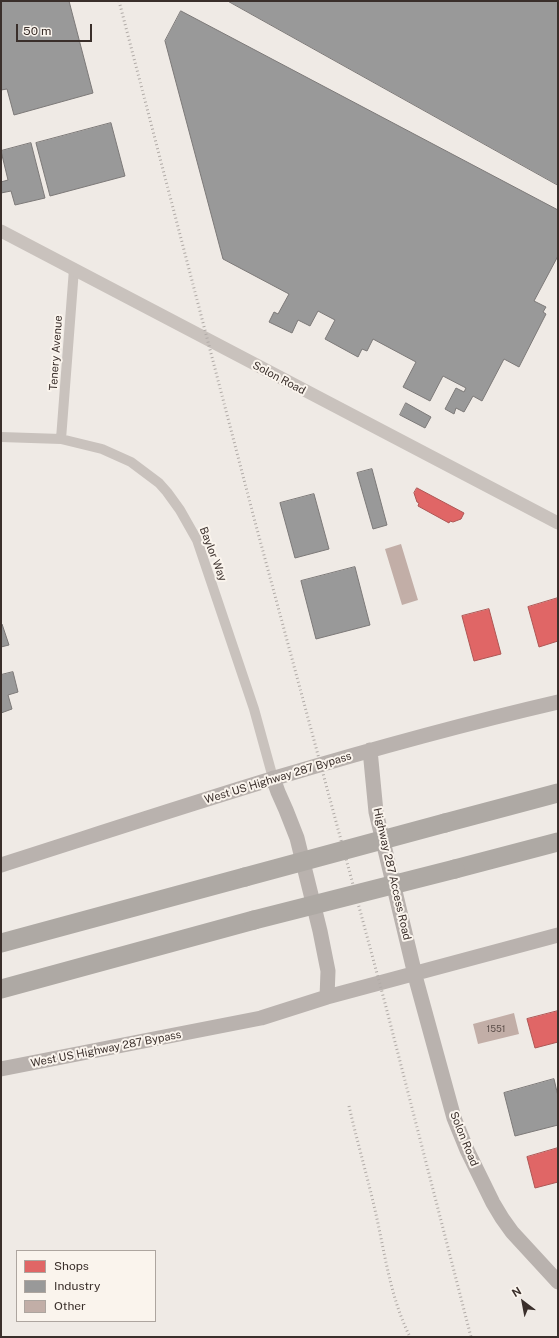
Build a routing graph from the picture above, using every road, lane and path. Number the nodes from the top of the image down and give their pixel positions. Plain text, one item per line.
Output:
1 (1, 231) edge
2 (74, 269) junction
3 (1, 437) edge
4 (61, 439) junction
5 (558, 523) edge
6 (558, 702) edge
7 (370, 750) junction
8 (273, 778) junction
9 (558, 793) edge
10 (558, 842) edge
11 (1, 864) edge
12 (56, 928) junction
13 (1, 931) edge
14 (558, 935) edge
15 (1, 943) edge
16 (416, 974) junction
17 (1, 989) edge
18 (328, 997) junction
19 (1, 1069) edge
20 (558, 1282) edge

1 - 2 street, Solon Road
2 - 4 street, Tenery Avenue
2 - 5 street, Solon Road
3 - 4 street, Baylor Way
4 - 8 street, Baylor Way
6 - 7 main road, West US Highway 287 Bypass
7 - 8 main road, West US Highway 287 Bypass
7 - 16 main road, Highway 287 Access Road
8 - 11 main road, West US Highway 287 Bypass
8 - 18 main road
9 - 12 highway, bridge
10 - 17 highway, bridge
12 - 13 highway
12 - 15 highway
14 - 16 main road, West US Highway 287 Bypass
16 - 18 main road, West US Highway 287 Bypass
16 - 20 main road, Solon Road
18 - 19 main road, West US Highway 287 Bypass

